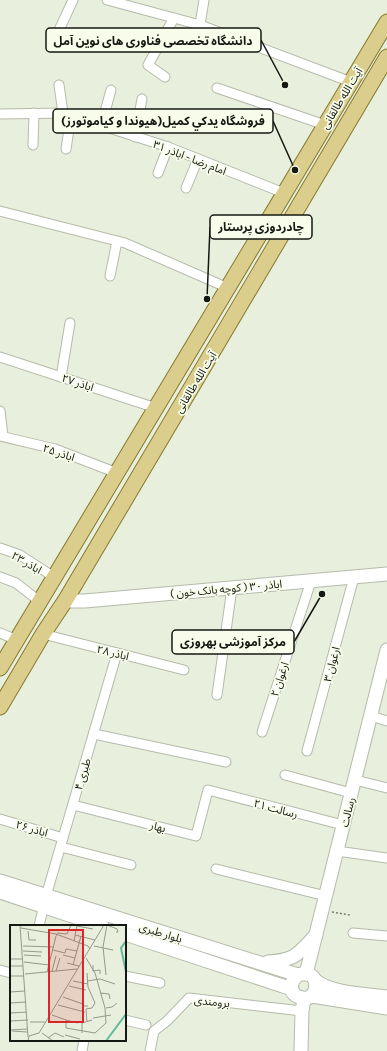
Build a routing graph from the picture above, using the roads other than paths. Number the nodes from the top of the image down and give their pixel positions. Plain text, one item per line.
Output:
1 (74, 0) edge
2 (107, 0) edge
3 (204, 0) edge
4 (121, 1) edge
5 (174, 18) junction
6 (387, 22) edge
7 (200, 25) junction
8 (53, 44) dead end
9 (387, 56) edge
10 (165, 77) dead end
11 (351, 82) junction
12 (59, 85) dead end
13 (217, 88) dead end
14 (111, 90) dead end
15 (142, 99) dead end
16 (34, 113) junction
17 (0, 114) edge
18 (67, 114) junction
19 (326, 125) junction
20 (101, 126) junction
21 (135, 137) junction
22 (33, 145) dead end
23 (168, 147) junction
24 (66, 149) dead end
25 (198, 159) junction
26 (158, 173) dead end
27 (186, 188) dead end
28 (284, 193) junction
29 (0, 211) edge
30 (117, 241) junction
31 (110, 276) dead end
32 (228, 288) junction
33 (70, 323) dead end
34 (0, 357) edge
35 (61, 377) junction
36 (156, 408) junction
37 (0, 412) edge
38 (1, 436) edge
39 (117, 473) junction
40 (0, 548) edge
41 (387, 574) edge
42 (0, 577) edge
43 (54, 577) junction
44 (354, 577) junction
45 (311, 581) junction
46 (232, 588) junction
47 (66, 601) junction
48 (39, 602) junction
49 (0, 632) edge
50 (43, 634) junction
51 (17, 640) junction
52 (33, 650) junction
53 (387, 650) edge
54 (118, 653) junction
55 (0, 668) edge
56 (184, 670) dead end
57 (0, 677) edge
58 (10, 690) junction
59 (217, 695) dead end
60 (0, 707) edge
61 (370, 716) junction
62 (387, 721) edge
63 (262, 732) dead end
64 (94, 734) junction
65 (307, 751) dead end
66 (226, 762) dead end
67 (285, 775) dead end
68 (355, 780) junction
69 (387, 788) edge
70 (208, 790) joint
71 (351, 793) junction
72 (73, 805) junction
73 (0, 819) edge
74 (343, 825) junction
75 (63, 838) junction
76 (60, 847) junction
77 (337, 851) junction
78 (387, 858) edge
79 (131, 864) dead end
80 (216, 869) dead end
81 (0, 881) edge
82 (0, 892) edge
83 (326, 896) junction
84 (45, 901) junction
85 (39, 925) edge
86 (100, 925) edge
87 (353, 933) dead end
88 (126, 934) edge
89 (316, 935) junction
90 (387, 936) edge
91 (247, 959) junction
92 (0, 970) edge
93 (10, 973) edge
94 (126, 976) edge
95 (307, 977) junction
96 (160, 983) dead end
97 (292, 989) junction
98 (387, 997) edge
99 (306, 1002) junction
100 (387, 1008) edge
101 (126, 1020) edge
102 (146, 1025) dead end
103 (84, 1041) edge
104 (82, 1051) edge
105 (150, 1051) edge
106 (301, 1051) edge

1 - 8 street
2 - 4 street
3 - 7 street
4 - 5 street
5 - 7 street
5 - 10 street
6 - 11 main road, آیت الله طالقانی
7 - 11 street
9 - 47 main road, آیت الله طالقانی
11 - 19 main road, آیت الله طالقانی
12 - 18 street
13 - 19 street
14 - 20 street
15 - 21 street
16 - 17 street, امام رضا - اباذر ۳۱
16 - 18 street, امام رضا - اباذر ۳۱
16 - 22 street
18 - 20 street, امام رضا - اباذر ۳۱
18 - 24 street
19 - 28 main road, آیت الله طالقانی
20 - 21 street, امام رضا - اباذر ۳۱
21 - 23 street, امام رضا - اباذر ۳۱
23 - 25 street, امام رضا - اباذر ۳۱
23 - 26 street
25 - 27 street
25 - 28 street, امام رضا - اباذر ۳۱
28 - 32 main road, آیت الله طالقانی
29 - 30 street
30 - 31 street
30 - 32 street
32 - 36 main road, آیت الله طالقانی
33 - 35 street
34 - 35 street, اباذر ۲۷
35 - 36 street, اباذر ۲۷
36 - 39 main road, آیت الله طالقانی
37 - 38 street
38 - 39 street, اباذر ۲۵
39 - 43 main road, آیت الله طالقانی
40 - 43 street, اباذر ۲۳
41 - 44 main road, اباذر ۳۰ ( کوچه بانک خون )
42 - 48 street
43 - 48 main road, آیت الله طالقانی
44 - 45 main road, اباذر ۳۰ ( کوچه بانک خون )
44 - 65 street, ارغوان ۳
45 - 46 main road, اباذر ۳۰ ( کوچه بانک خون )
45 - 63 street, ارغوان ۲
46 - 47 main road, اباذر ۳۰ ( کوچه بانک خون )
46 - 59 street
47 - 50 main road, آیت الله طالقانی
48 - 51 main road, آیت الله طالقانی
49 - 51 street
50 - 52 main road, آیت الله طالقانی
50 - 54 street, اباذر ۲۸
51 - 52 main road
51 - 55 main road, آیت الله طالقانی
52 - 58 main road, آیت الله طالقانی
53 - 61 main road, رسالت
54 - 56 street, اباذر ۲۸
54 - 64 street, طبری ۴
57 - 58 main road
58 - 60 main road, آیت الله طالقانی
61 - 62 street
61 - 68 main road, رسالت
64 - 66 street
64 - 72 street, طبری ۴
67 - 71 street
68 - 69 street
68 - 71 main road, رسالت
70 - 72 street, بهار
70 - 74 street, رسالت ۲۱
71 - 74 main road, رسالت
72 - 75 street, طبری ۴
73 - 75 street, اباذر ۲۶
74 - 77 main road, رسالت
75 - 76 street, طبری ۴
76 - 79 street
76 - 84 street, طبری ۴
77 - 78 street
77 - 83 main road, رسالت
80 - 83 street
81 - 84 main road, بلوار طبری
82 - 84 main road, بلوار طبری
83 - 89 main road, رسالت
84 - 85 street, طبری ۴
84 - 86 main road, بلوار طبری
84 - 91 main road, بلوار طبری
87 - 90 street
88 - 97 main road, بلوار طبری
89 - 91 main road
89 - 95 main road, رسالت
91 - 95 main road, بلوار طبری
92 - 93 street
94 - 96 street
95 - 97 main road
95 - 98 main road, بلوار طبری
95 - 99 main road
97 - 99 main road
99 - 100 main road
99 - 105 street, برومندی
99 - 106 main road
101 - 102 street
103 - 104 street

